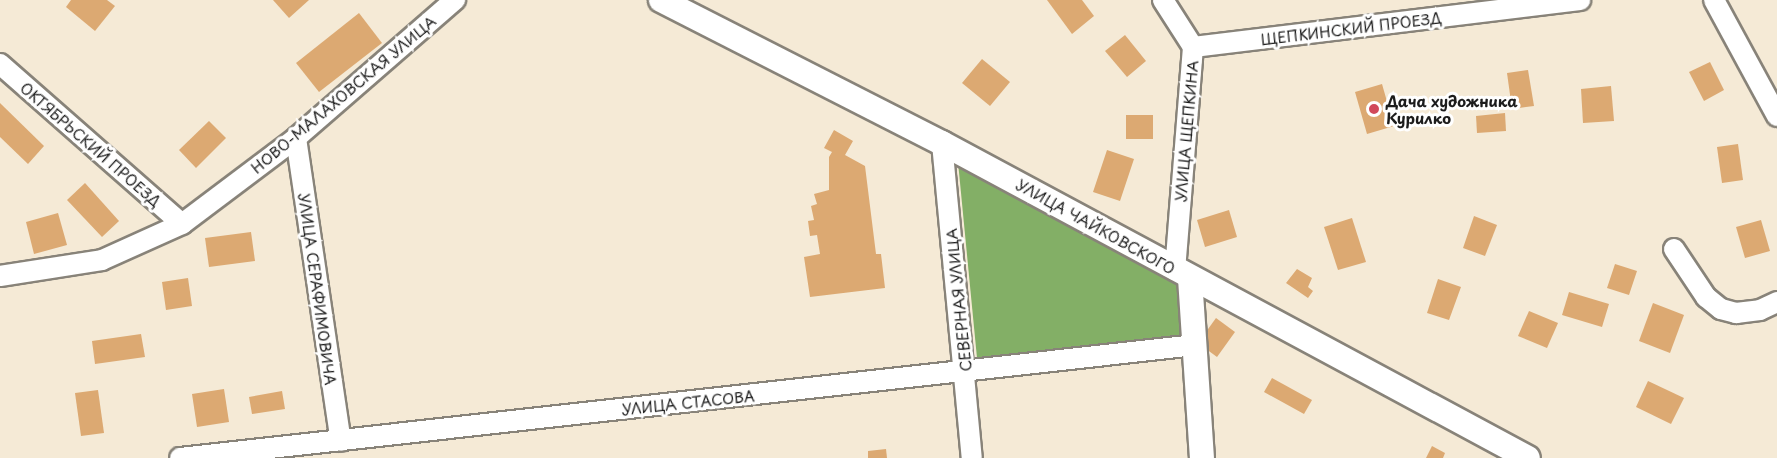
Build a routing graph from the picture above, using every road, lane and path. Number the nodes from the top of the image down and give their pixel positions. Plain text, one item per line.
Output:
1 (455, 0) edge
2 (661, 0) edge
3 (1163, 0) edge
4 (1580, 0) edge
5 (1714, 0) edge
6 (1193, 47) junction
7 (0, 64) edge
8 (1777, 116) edge
9 (296, 138) junction
10 (942, 142) junction
11 (182, 224) junction
12 (1674, 249) dead end
13 (1183, 274) junction
14 (0, 276) edge
15 (1777, 302) edge
16 (1196, 345) junction
17 (965, 371) junction
18 (330, 447) edge
19 (180, 458) edge
20 (972, 458) edge
21 (1202, 458) edge
22 (1528, 458) edge

1 - 9 street, НОВО-МАЛАХОВСКАЯ УЛИЦА
2 - 10 street, УЛИЦА ЧАЙКОВСКОГО
3 - 6 street, УЛИЦА ЩЕПКИНА
4 - 6 street, ЩЕПКИНСКИЙ ПРОЕЗД
5 - 8 street
6 - 13 street, УЛИЦА ЩЕПКИНА
7 - 11 street, ОКТЯБРЬСКИЙ ПРОЕЗД
9 - 11 street, НОВО-МАЛАХОВСКАЯ УЛИЦА
9 - 18 street, УЛИЦА СЕРАФИМОВИЧА
10 - 13 street, УЛИЦА ЧАЙКОВСКОГО
10 - 17 street, СЕВЕРНАЯ УЛИЦА
11 - 14 street, НОВО-МАЛАХОВСКАЯ УЛИЦА
12 - 15 street
13 - 16 street
13 - 22 street, УЛИЦА ЧАЙКОВСКОГО
16 - 17 street, УЛИЦА СТАСОВА
16 - 21 street
17 - 18 street, УЛИЦА СТАСОВА
17 - 20 street, СЕВЕРНАЯ УЛИЦА
18 - 19 street, УЛИЦА СТАСОВА

